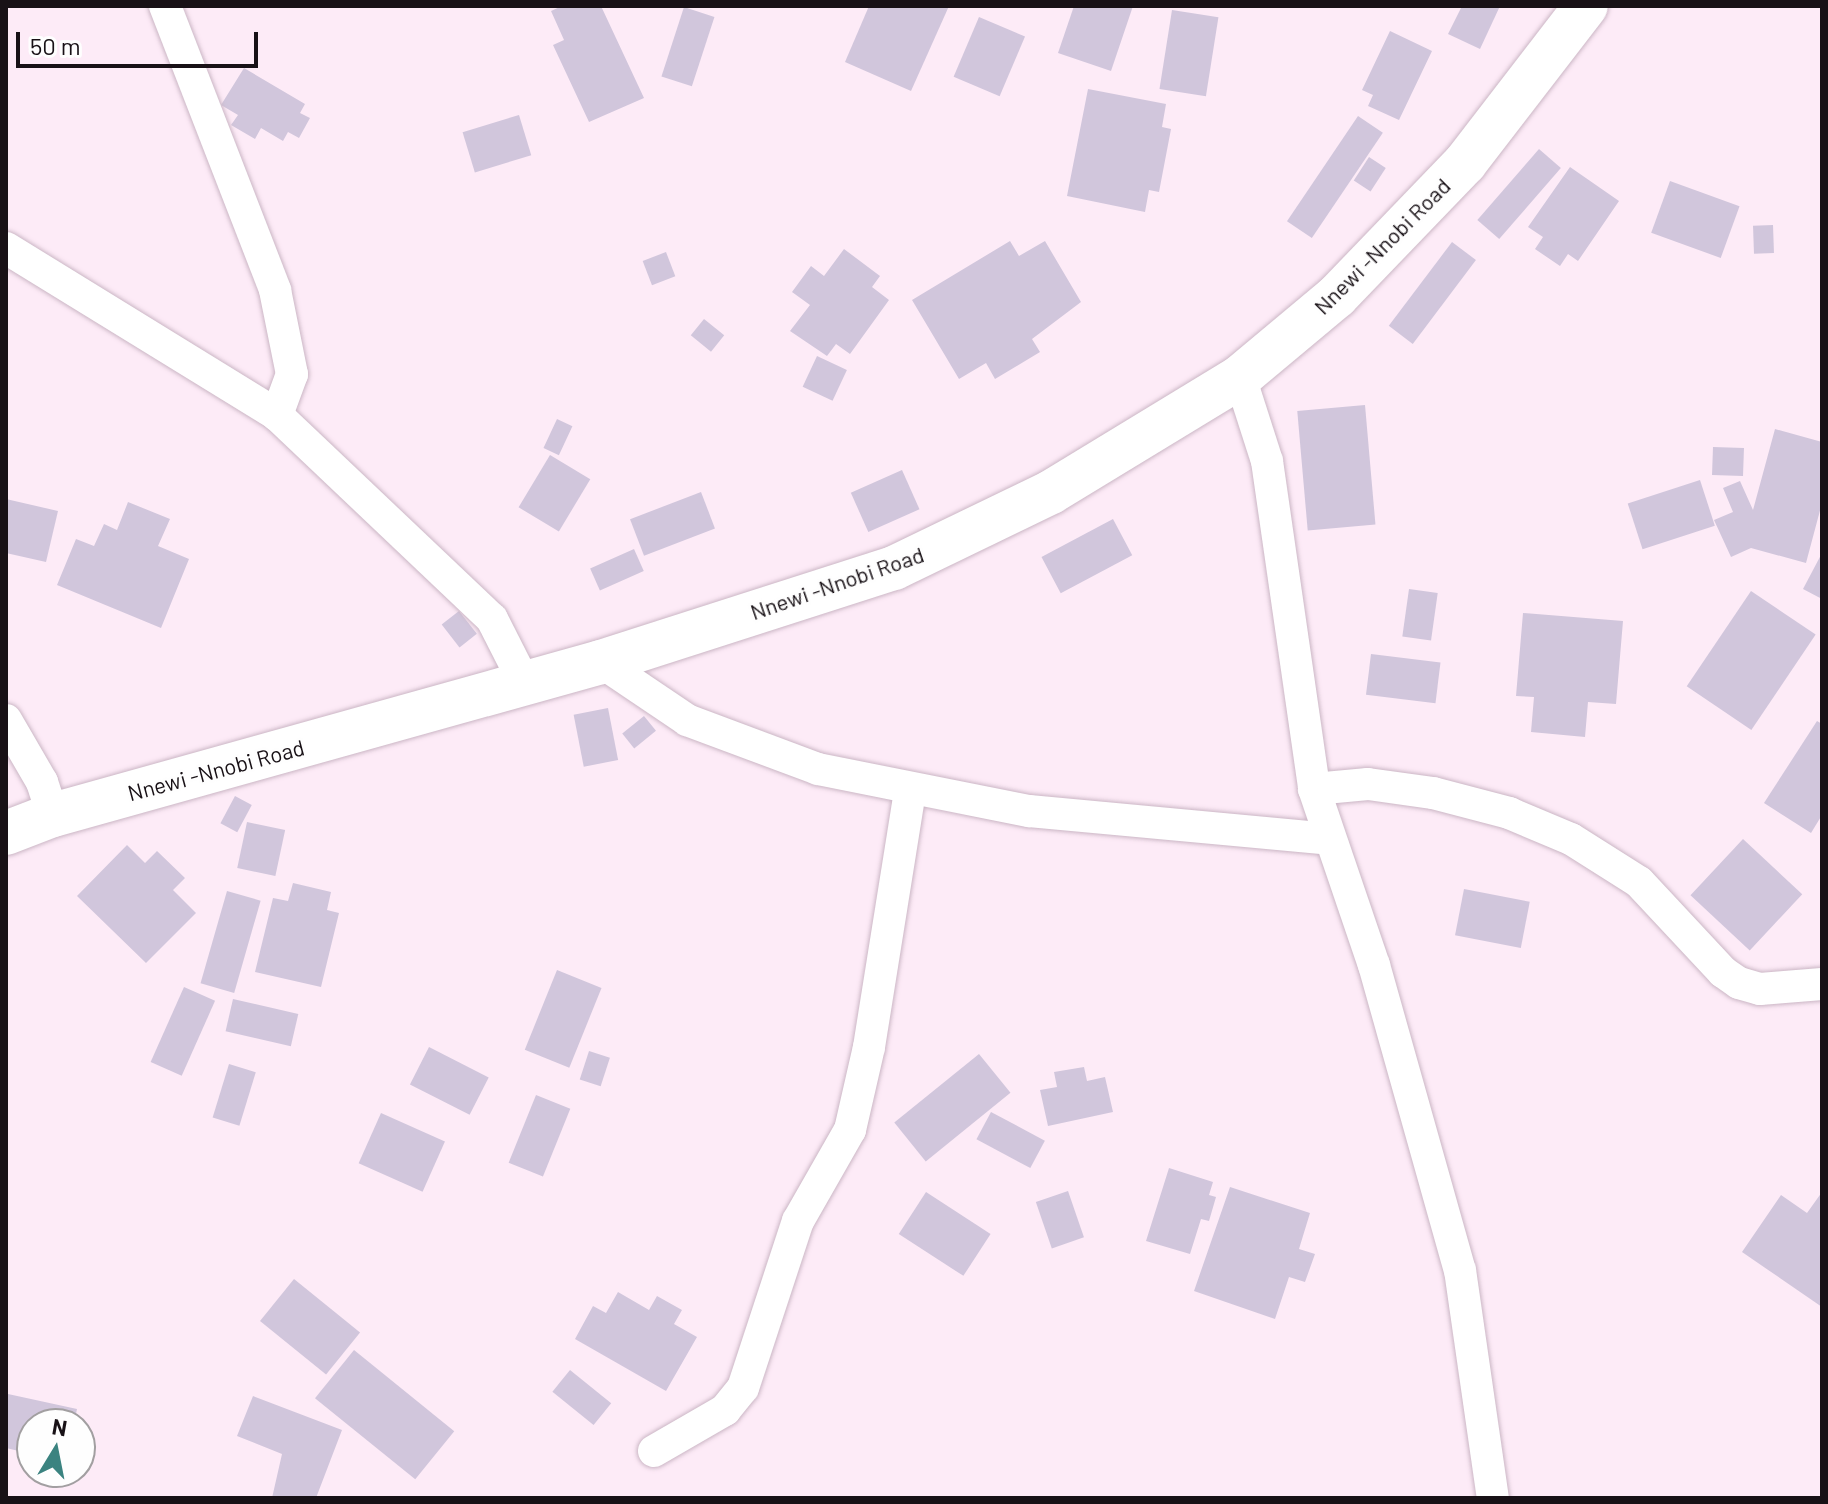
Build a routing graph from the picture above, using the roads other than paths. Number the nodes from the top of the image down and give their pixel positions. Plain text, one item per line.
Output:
1 (165, 6) edge
2 (1586, 6) edge
3 (6, 248) edge
4 (1240, 377) junction
5 (277, 415) junction
6 (601, 662) junction
7 (525, 684) junction
8 (6, 720) edge
9 (1314, 789) junction
10 (910, 790) junction
11 (53, 815) junction
12 (6, 833) edge
13 (1330, 839) junction
14 (1822, 984) edge
15 (654, 1451) dead end
16 (1493, 1498) edge

1 - 5 street
2 - 4 main road, Nnewi -Nnobi Road
3 - 5 street
4 - 6 main road, Nnewi -Nnobi Road
4 - 9 street
5 - 7 street
6 - 7 main road, Nnewi -Nnobi Road
6 - 10 street
7 - 11 main road, Nnewi -Nnobi Road
8 - 11 street
9 - 13 street
9 - 14 street
10 - 13 street
10 - 15 street
11 - 12 main road, Nnewi -Nnobi Road
13 - 16 street

